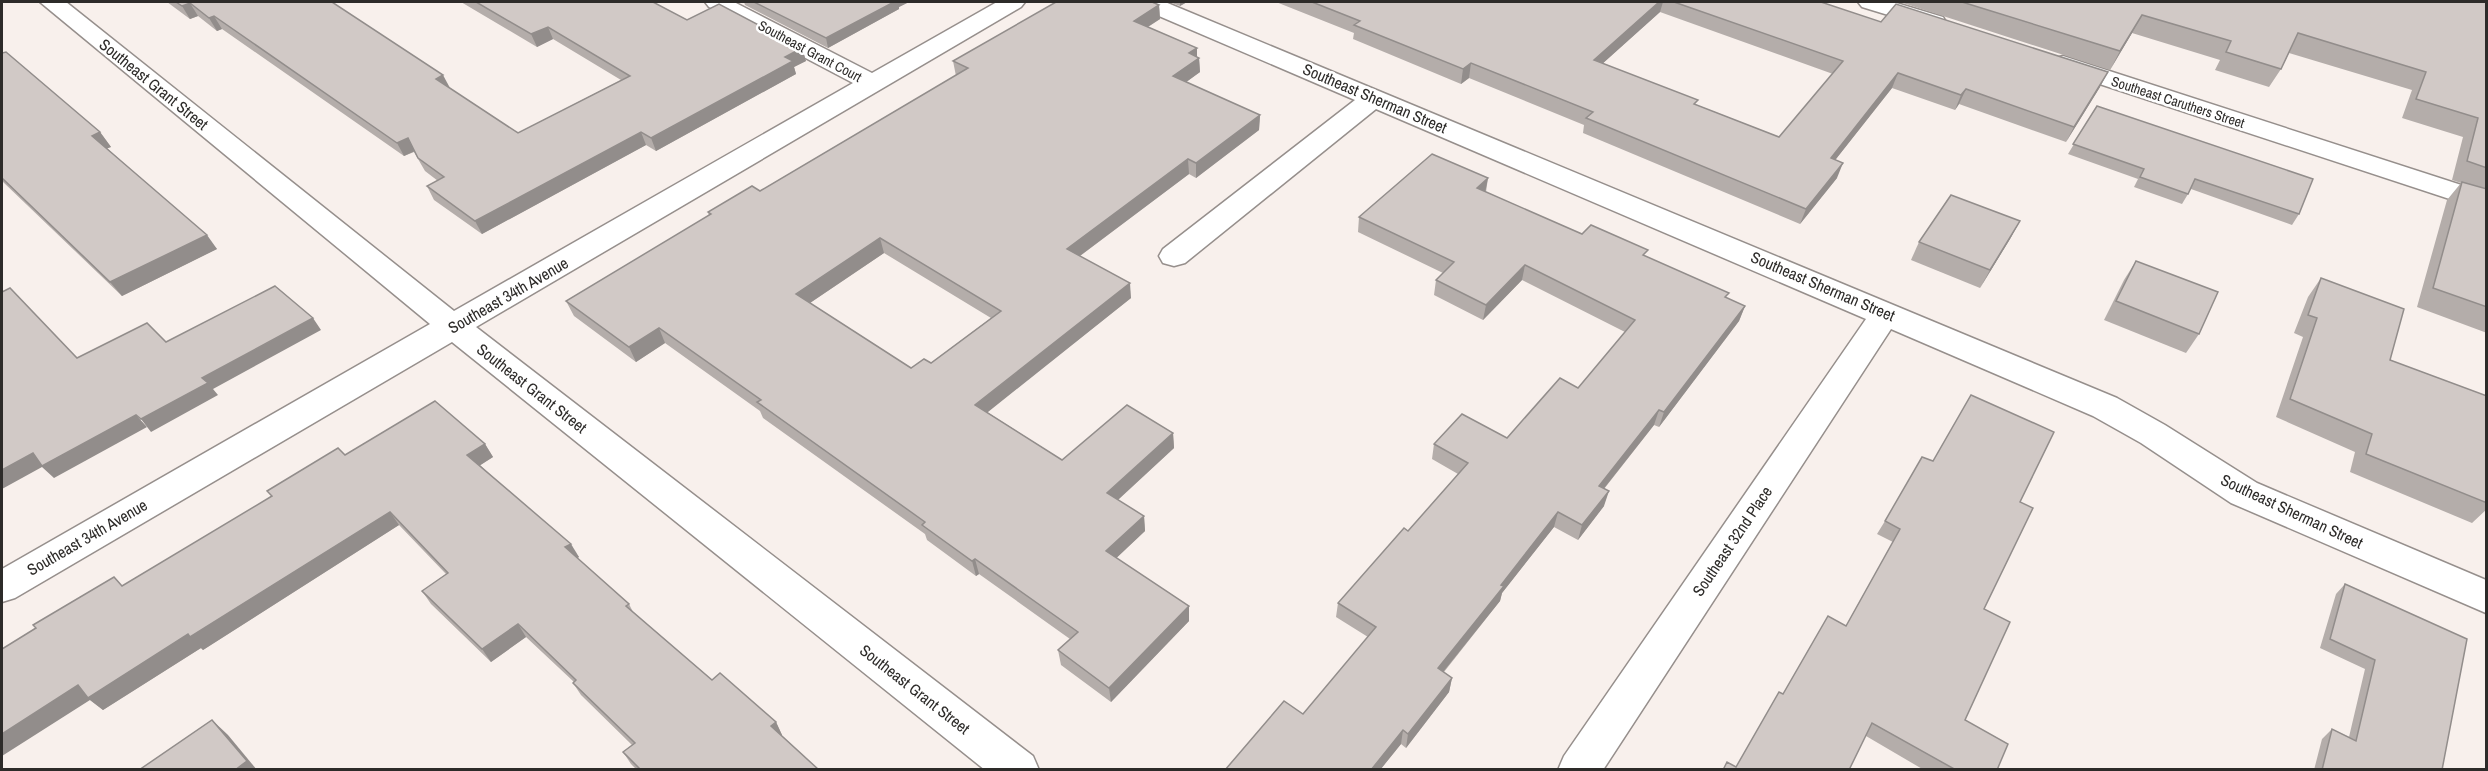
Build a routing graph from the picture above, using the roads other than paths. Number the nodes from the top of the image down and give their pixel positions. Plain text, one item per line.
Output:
1 (52, 2) edge
2 (717, 2) edge
3 (1013, 2) edge
4 (1146, 2) edge
5 (1870, 2) edge
6 (1962, 31) edge
7 (2042, 57) edge
8 (872, 83) junction
9 (1374, 98) junction
10 (2487, 202) edge
11 (1174, 256) dead end
12 (1886, 313) junction
13 (453, 326) junction
14 (2, 586) edge
15 (2487, 597) edge
16 (1018, 770) edge
17 (1579, 770) edge

1 - 13 street, Southeast Grant Street
2 - 8 street, Southeast Grant Court
3 - 8 street, Southeast 34th Avenue
4 - 9 street, Southeast Sherman Street
5 - 6 street
7 - 10 street, Southeast Caruthers Street
8 - 13 street, Southeast 34th Avenue
9 - 11 street
9 - 12 street, Southeast Sherman Street
12 - 15 street, Southeast Sherman Street
12 - 17 street, Southeast 32nd Place
13 - 14 street, Southeast 34th Avenue
13 - 16 street, Southeast Grant Street

